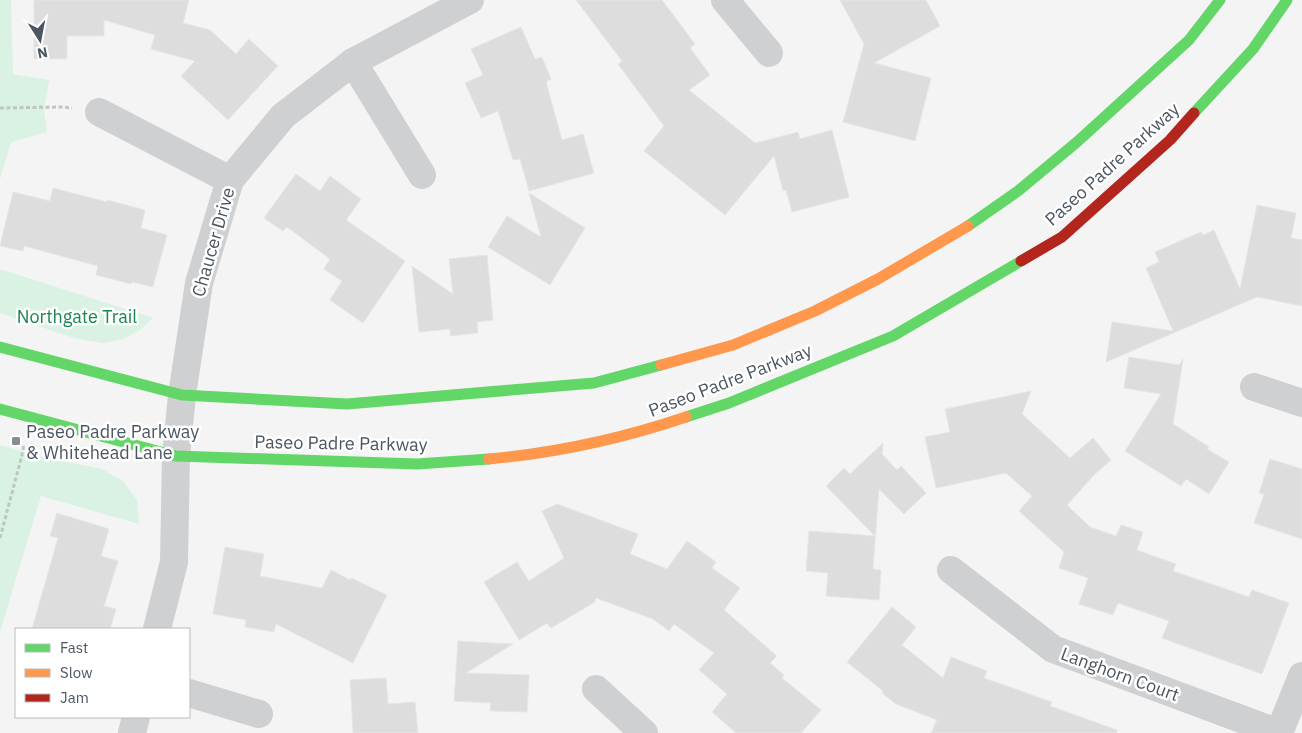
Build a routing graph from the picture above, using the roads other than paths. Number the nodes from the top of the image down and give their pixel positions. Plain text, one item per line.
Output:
1 (470, 0) edge
2 (725, 0) edge
3 (1220, 0) edge
4 (1287, 0) edge
5 (769, 53) dead end
6 (353, 62) junction
7 (99, 112) road end
8 (422, 175) dead end
9 (230, 180) junction
10 (0, 347) edge
11 (1254, 387) dead end
12 (182, 395) junction
13 (1302, 403) edge
14 (0, 409) edge
15 (176, 456) junction
16 (951, 570) dead end
17 (157, 628) edge
18 (1302, 676) edge
19 (596, 689) dead end
20 (190, 693) edge
21 (259, 714) dead end
22 (136, 718) edge
23 (132, 733) edge
24 (644, 733) edge
25 (1279, 733) edge

1 - 6 street, Chaucer Drive
2 - 5 street
3 - 12 main road, Paseo Padre Parkway
4 - 15 main road, Paseo Padre Parkway
6 - 8 street
6 - 9 street, Chaucer Drive
7 - 9 street
9 - 12 street, Chaucer Drive
10 - 12 main road, Paseo Padre Parkway
11 - 13 street
12 - 15 street, Chaucer Drive
14 - 15 main road, Paseo Padre Parkway
15 - 17 street, Chaucer Drive
16 - 25 street, Langhorn Court
18 - 25 street
19 - 24 street
20 - 21 street
22 - 23 street

